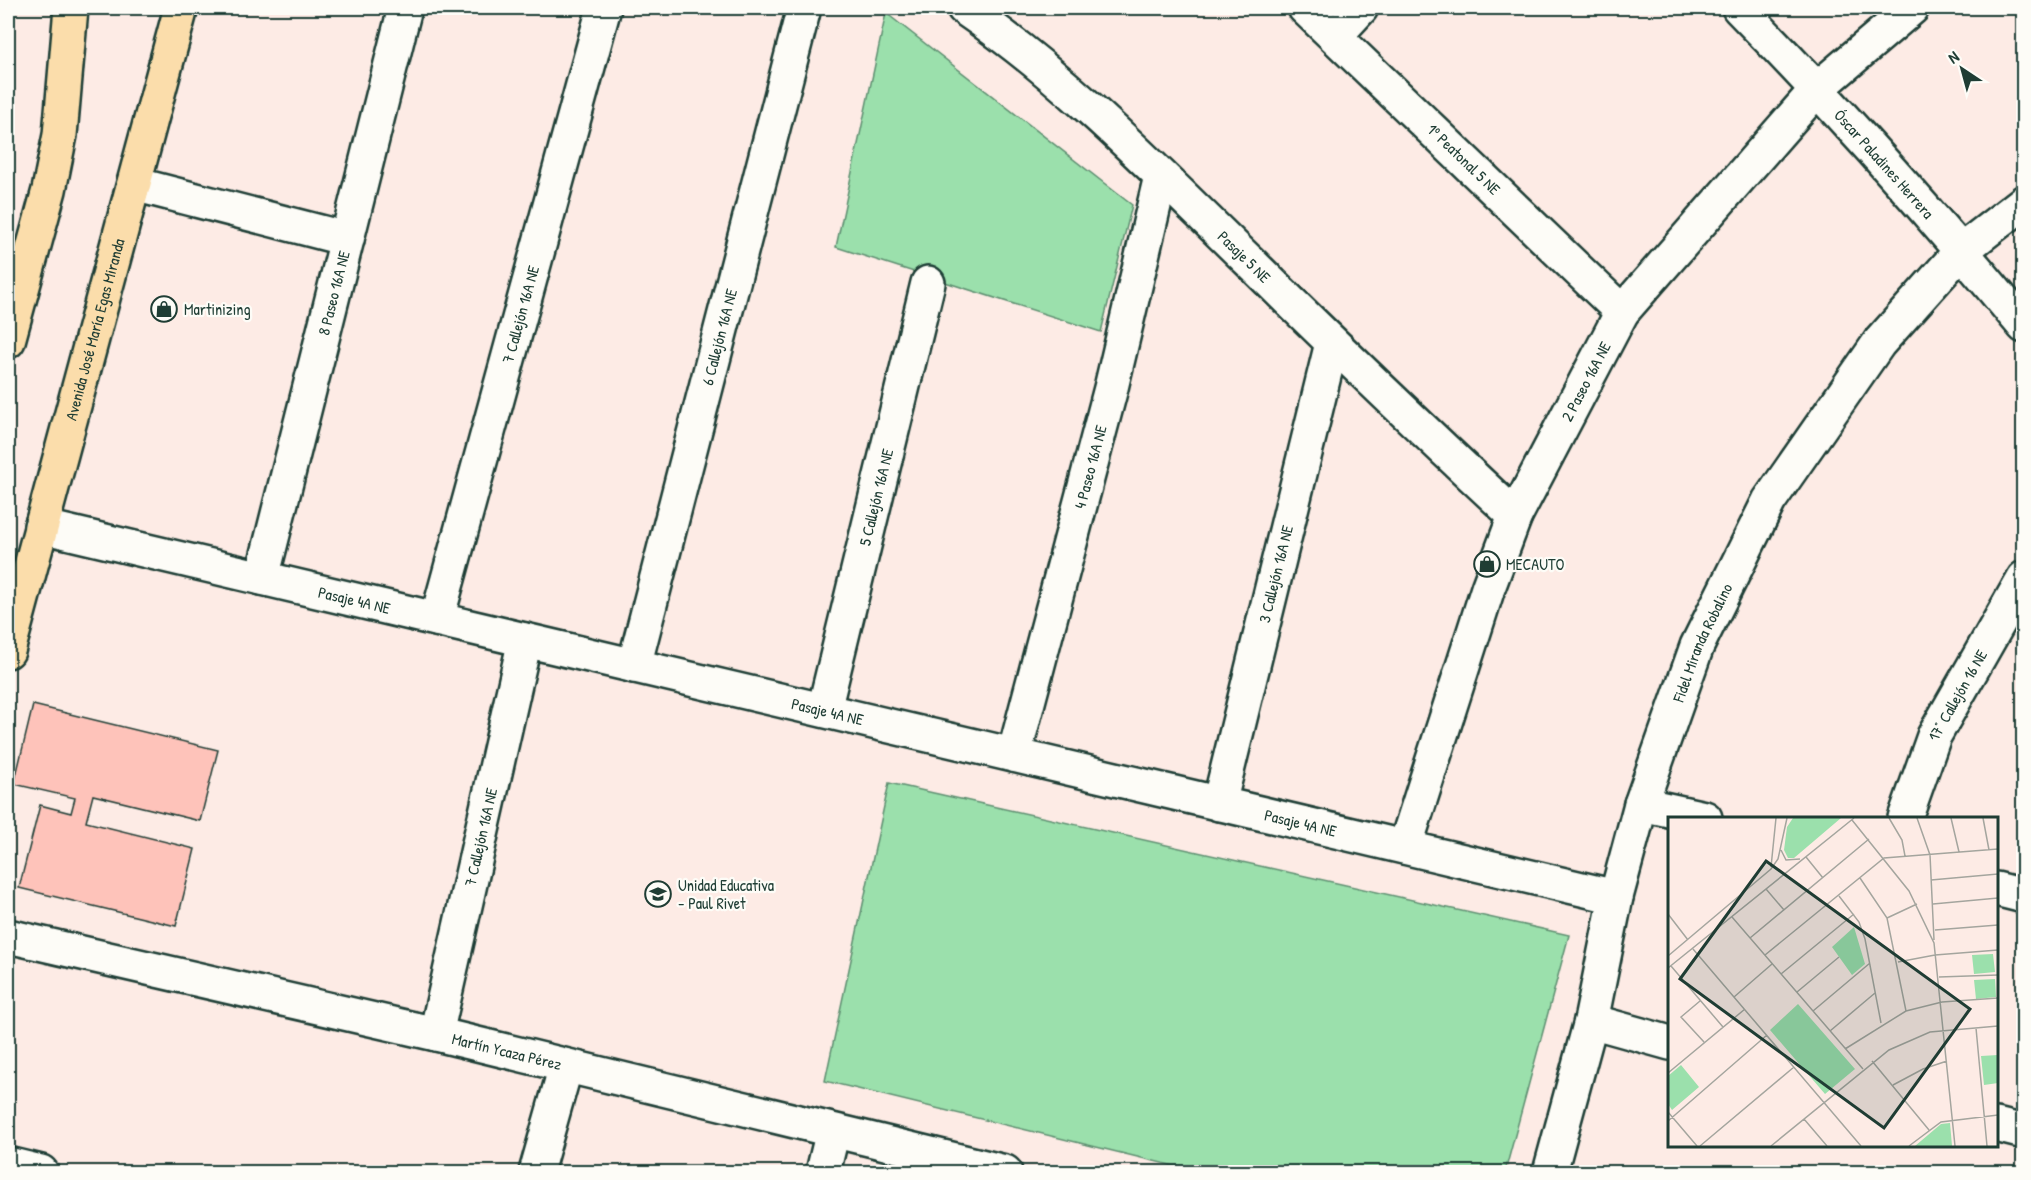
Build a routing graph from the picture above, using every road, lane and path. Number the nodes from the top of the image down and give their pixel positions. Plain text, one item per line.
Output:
1 (181, 8) edge
2 (405, 8) edge
3 (604, 8) edge
4 (804, 8) edge
5 (964, 8) edge
6 (1305, 8) edge
7 (1361, 8) edge
8 (1739, 8) edge
9 (1912, 8) edge
10 (67, 14) edge
11 (1336, 35) junction
12 (1818, 88) junction
13 (1161, 176) junction
14 (134, 184) junction
15 (2024, 202) edge
16 (347, 239) junction
17 (1961, 251) junction
18 (928, 284) dead end
19 (1622, 312) junction
20 (2024, 326) edge
21 (8, 341) edge
22 (1332, 343) junction
23 (1515, 516) junction
24 (41, 526) junction
25 (262, 578) junction
26 (2024, 578) edge
27 (437, 619) junction
28 (525, 640) junction
29 (8, 651) edge
30 (634, 666) junction
31 (824, 710) junction
32 (1014, 755) junction
33 (1219, 804) junction
34 (1641, 804) junction
35 (1696, 817) edge
36 (1906, 817) edge
37 (1405, 847) junction
38 (1998, 890) edge
39 (2024, 896) edge
40 (1616, 897) junction
41 (8, 936) edge
42 (1591, 1021) junction
43 (436, 1034) junction
44 (1668, 1042) edge
45 (566, 1066) junction
46 (1998, 1126) edge
47 (833, 1131) junction
48 (2024, 1132) edge
49 (8, 1164) edge
50 (41, 1173) edge
51 (536, 1173) edge
52 (824, 1173) edge
53 (1005, 1173) edge
54 (1550, 1173) edge

1 - 14 main road, Avenida José María Egas Miranda
2 - 16 street, 8 Paseo 16A NE
3 - 27 street, 7 Callejón 16A NE
4 - 30 street, 6 Callejón 16A NE
5 - 13 street, Pasaje 5 NE
6 - 11 street, 1º Peatonal 5 NE
7 - 11 street
8 - 12 street, Óscar Paladines Herrera
9 - 12 street, 2 Paseo 16A NE
10 - 21 main road
11 - 19 street, 1º Peatonal 5 NE
12 - 17 street, Óscar Paladines Herrera
12 - 19 street, 2 Paseo 16A NE
13 - 22 street, Pasaje 5 NE
13 - 32 street, 4 Paseo 16A NE
14 - 16 street
14 - 24 main road, Avenida José María Egas Miranda
15 - 17 street, Fidel Miranda Robalino
16 - 25 street, 8 Paseo 16A NE
17 - 20 street, Óscar Paladines Herrera
17 - 34 street, Fidel Miranda Robalino
18 - 31 street, 5 Callejón 16A NE
19 - 23 street, 2 Paseo 16A NE
22 - 23 street, Pasaje 5 NE
22 - 33 street, 3 Callejón 16A NE
23 - 37 street, 2 Paseo 16A NE
24 - 25 street, Pasaje 4A NE
24 - 29 main road, Avenida José María Egas Miranda
25 - 27 street, Pasaje 4A NE
26 - 36 street, 17° Callejón 16 NE
27 - 28 street, Pasaje 4A NE
28 - 30 street, Pasaje 4A NE
28 - 43 street, 7 Callejón 16A NE
30 - 31 street, Pasaje 4A NE
31 - 32 street, Pasaje 4A NE
32 - 33 street, Pasaje 4A NE
33 - 37 street, Pasaje 4A NE
34 - 35 street
34 - 40 street, Fidel Miranda Robalino
37 - 40 street, Pasaje 4A NE
38 - 39 street
40 - 42 street, Fidel Miranda Robalino
41 - 43 street, Martín Ycaza Pérez
42 - 44 street
42 - 54 street, Fidel Miranda Robalino
43 - 45 street, Martín Ycaza Pérez
45 - 47 street, Martín Ycaza Pérez
45 - 51 street
46 - 48 street
47 - 52 street
47 - 53 street, Martín Ycaza Pérez
49 - 50 street

